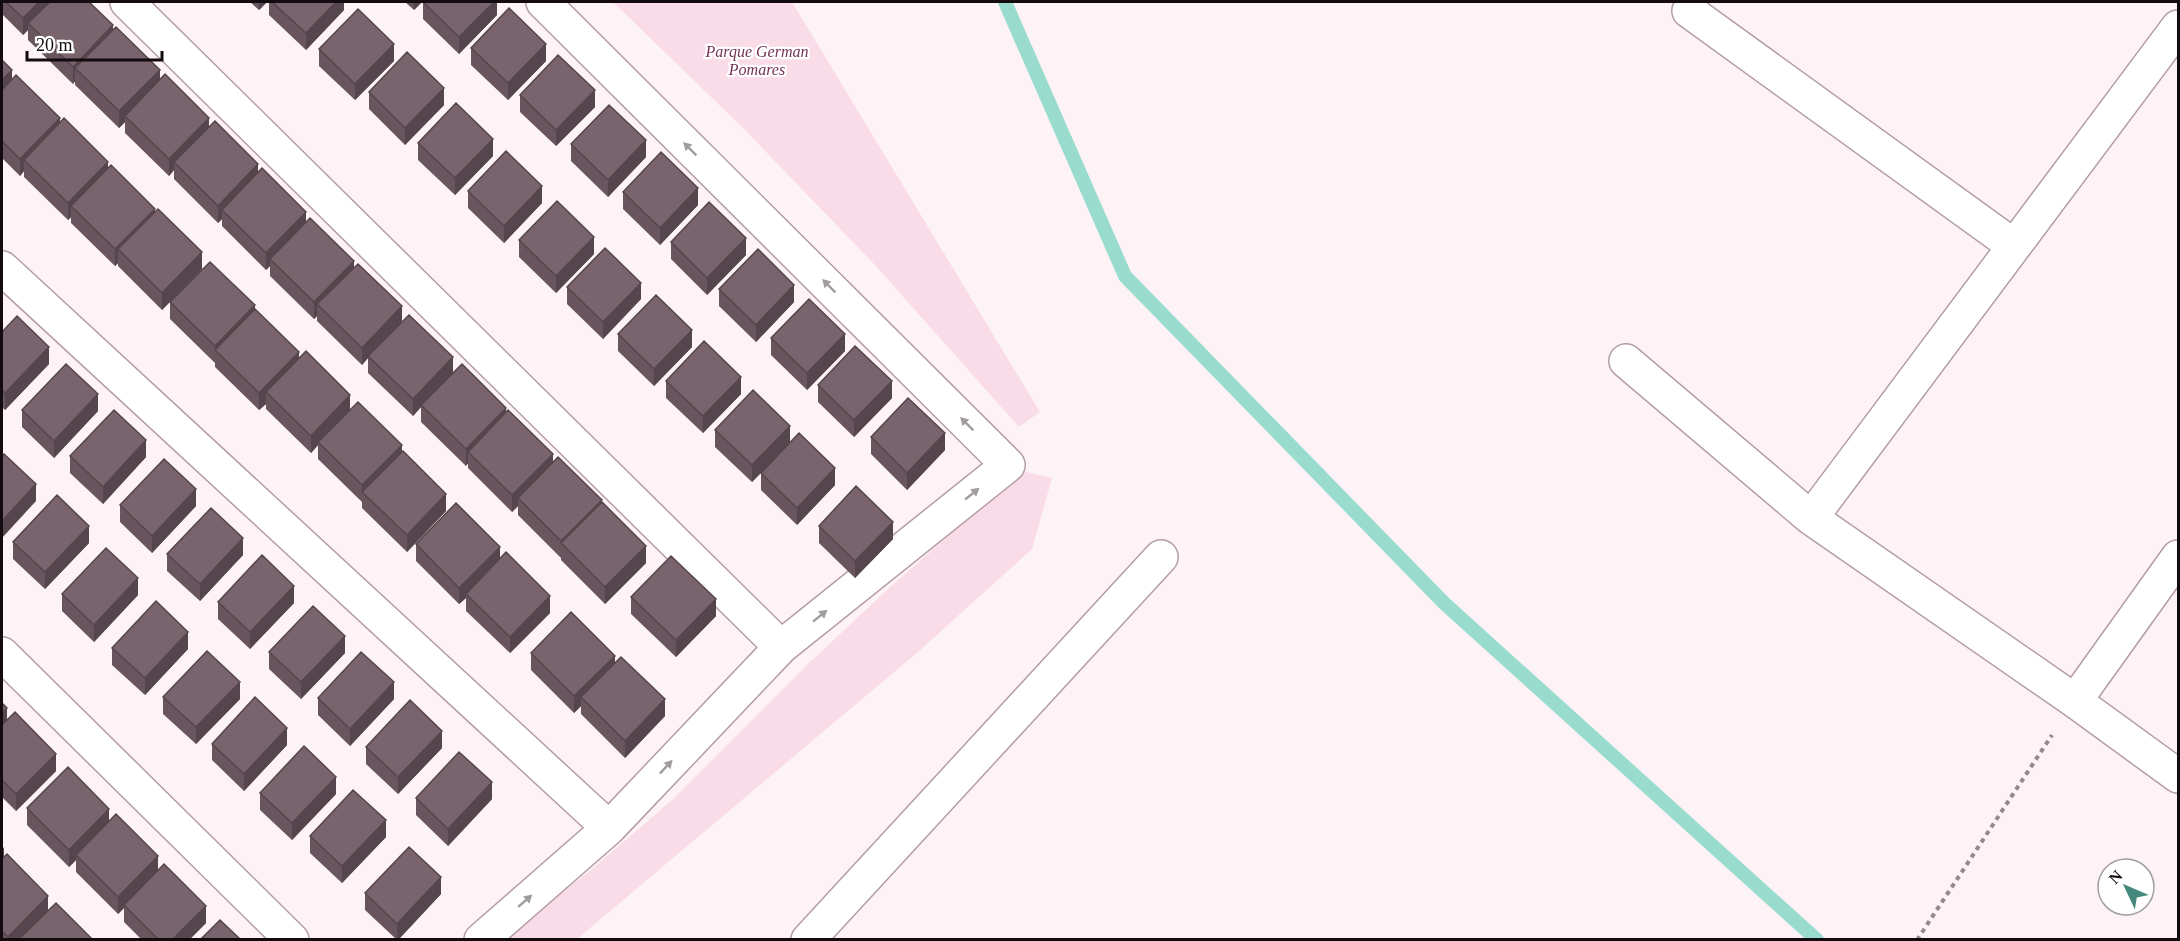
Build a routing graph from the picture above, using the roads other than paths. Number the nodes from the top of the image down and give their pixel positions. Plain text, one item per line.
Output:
1 (127, 2) edge
2 (543, 2) edge
3 (1689, 11) dead end
4 (2178, 27) edge
5 (2014, 246) junction
6 (2, 268) edge
7 (1626, 361) dead end
8 (1811, 518) junction
9 (1161, 557) dead end
10 (2178, 557) edge
11 (781, 647) junction
12 (2, 654) edge
13 (2075, 700) junction
14 (2178, 776) edge
15 (609, 828) junction
16 (292, 939) edge
17 (481, 939) edge
18 (808, 939) edge

1 - 11 street
11 -> 2 street
3 - 5 street
4 - 5 street
5 - 8 street
6 - 15 street
7 - 8 street
8 - 13 street
9 - 18 street
10 - 13 street
15 -> 11 street
12 - 16 street
13 - 14 street
17 -> 15 street

